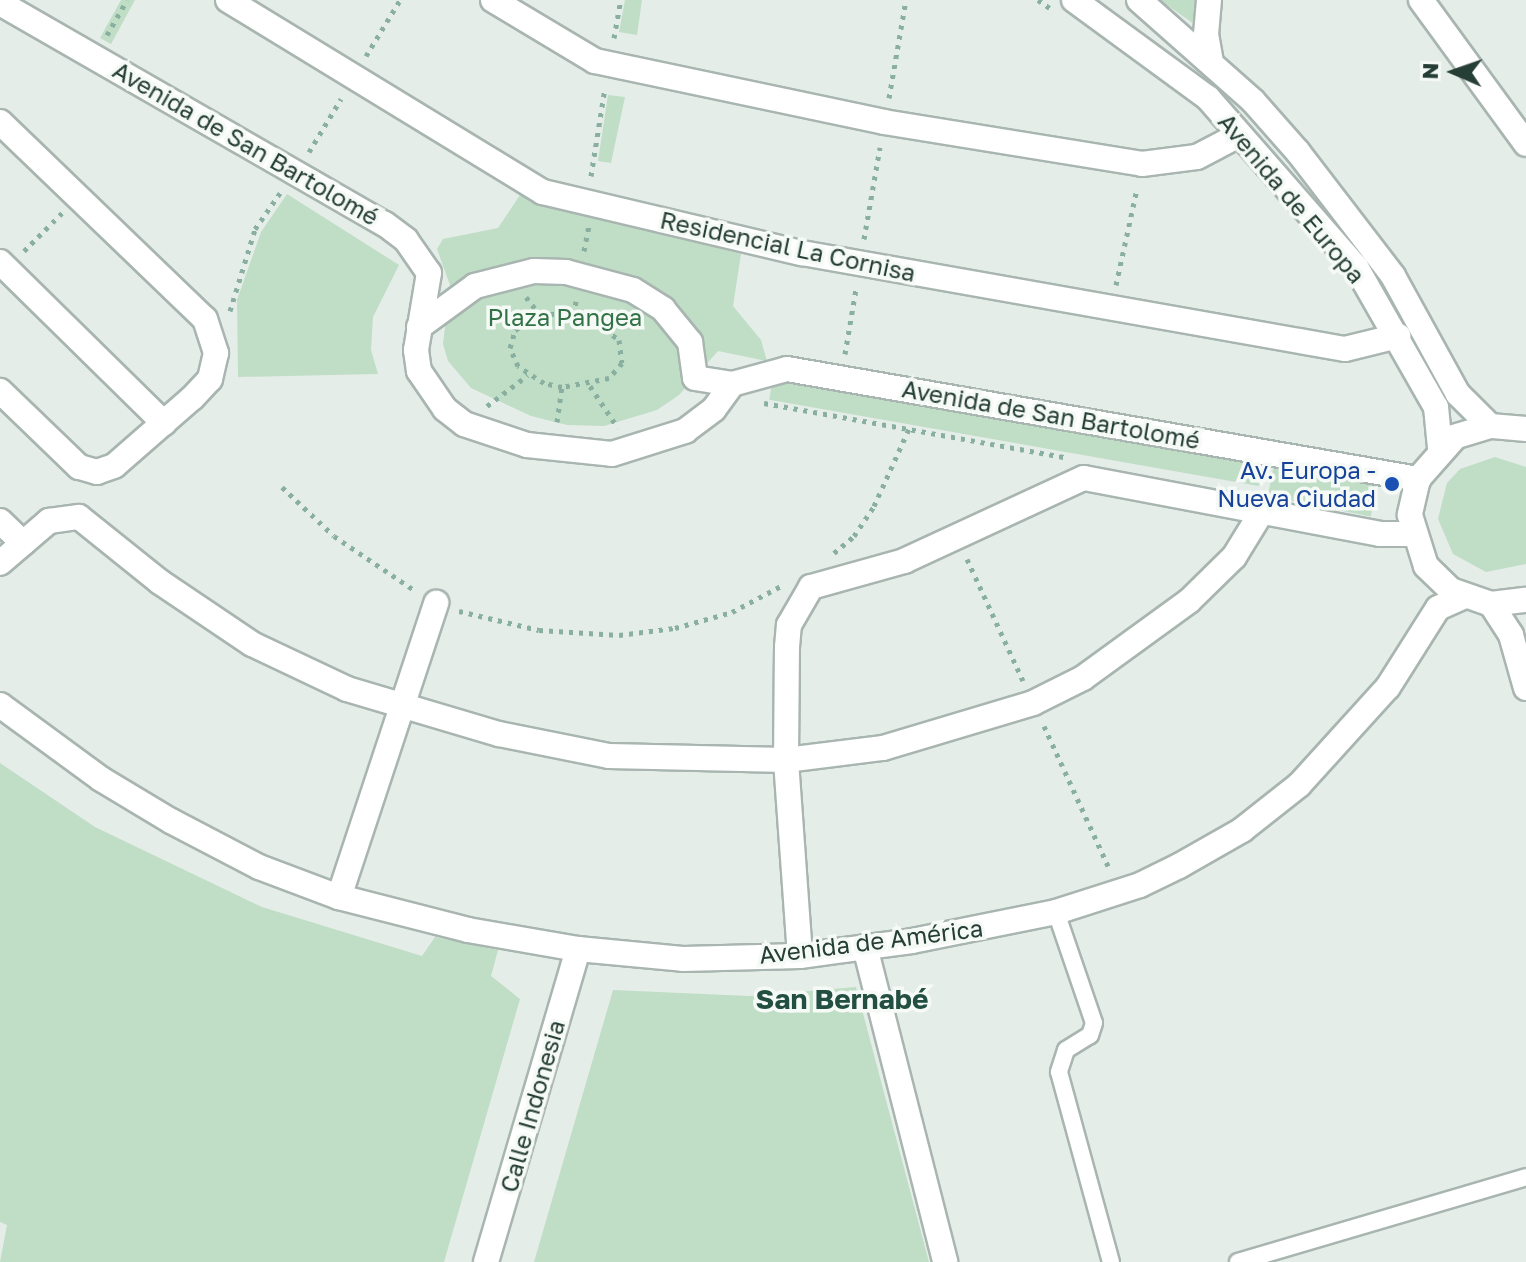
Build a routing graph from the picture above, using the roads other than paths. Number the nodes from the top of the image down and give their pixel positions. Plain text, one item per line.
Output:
1 (228, 0) edge
2 (493, 0) edge
3 (1139, 0) edge
4 (1209, 0) edge
5 (1421, 0) edge
6 (0, 3) edge
7 (1068, 8) edge
8 (1211, 61) junction
9 (0, 122) edge
10 (1239, 135) junction
11 (1526, 144) edge
12 (3, 266) edge
13 (419, 327) junction
14 (1398, 336) junction
15 (732, 384) junction
16 (0, 391) edge
17 (164, 423) junction
18 (1490, 426) junction
19 (1526, 429) edge
20 (1440, 448) junction
21 (1418, 479) junction
22 (1261, 513) junction
23 (0, 521) edge
24 (1412, 534) junction
25 (23, 543) junction
26 (0, 563) edge
27 (1437, 579) junction
28 (1463, 597) junction
29 (1526, 600) edge
30 (436, 603) road end
31 (1491, 604) junction
32 (1438, 608) junction
33 (1526, 688) edge
34 (0, 705) edge
35 (404, 707) junction
36 (786, 760) junction
37 (339, 897) junction
38 (1056, 912) junction
39 (865, 947) junction
40 (578, 949) junction
41 (800, 956) junction
42 (1526, 1177) edge
43 (486, 1262) edge
44 (945, 1262) edge
45 (1111, 1262) edge
46 (1238, 1262) edge

1 - 14 street, Residencial La Cornisa
2 - 10 street
3 - 8 street, Avenida de Europa
4 - 8 street
5 - 11 street
6 - 13 street, Avenida de San Bartolomé
7 - 10 street, Avenida de Europa
8 - 18 street, Avenida de Europa
9 - 17 street
10 - 14 street, Avenida de Europa
12 - 17 street
13 - 15 street, Avenida de San Bartolomé
13 - 15 street, Avenida de San Bartolomé
14 - 20 street, Avenida de Europa
15 - 21 street, Avenida de San Bartolomé
16 - 17 street
18 - 19 street
18 - 20 street
20 - 21 street
21 - 24 street
22 - 24 street
22 - 36 street
22 - 36 street
23 - 25 street
24 - 27 street
25 - 26 street
25 - 35 street
27 - 28 street
27 - 32 street
28 - 31 street
28 - 32 street
29 - 31 street
30 - 35 street
31 - 33 street
32 - 38 street, Avenida de América
34 - 37 street, Avenida de América
35 - 36 street
35 - 37 street
36 - 41 street
37 - 40 street, Avenida de América
38 - 39 street, Avenida de América
38 - 45 lane
39 - 41 street, Avenida de América
39 - 44 street
40 - 41 street, Avenida de América
40 - 43 street, Calle Indonesia
42 - 46 lane

